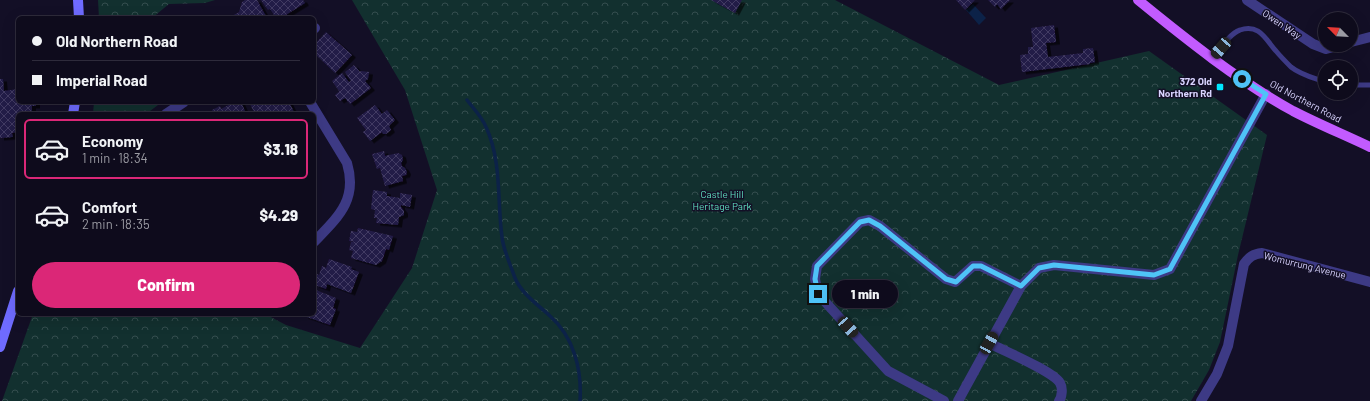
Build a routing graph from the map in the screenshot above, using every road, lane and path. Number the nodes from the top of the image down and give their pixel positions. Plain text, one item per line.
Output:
1 (78, 0) edge
2 (1138, 0) edge
3 (1247, 0) edge
4 (79, 16) edge
5 (1370, 37) edge
6 (1358, 40) edge
7 (1318, 46) edge
8 (1212, 58) junction
9 (1318, 80) edge
10 (1358, 85) edge
11 (1370, 85) edge
12 (1266, 94) junction
13 (181, 104) edge
14 (311, 104) edge
15 (169, 112) edge
16 (1370, 147) edge
17 (316, 240) edge
18 (1370, 282) edge
19 (1021, 286) junction
20 (16, 297) edge
21 (989, 343) junction
22 (0, 347) edge
23 (944, 401) edge
24 (958, 401) edge
25 (1060, 401) edge
26 (1201, 401) edge

1 - 4 main road
2 - 8 main road, Old Northern Road
3 - 7 street, Owen Way
5 - 6 street
8 - 9 lane
8 - 12 main road, Old Northern Road
10 - 11 lane
12 - 16 main road, Old Northern Road
12 - 19 street
13 - 15 street
14 - 17 street
18 - 26 street, Womurrung Avenue
19 - 21 street
19 - 23 street
20 - 22 main road
21 - 24 street
21 - 25 street

